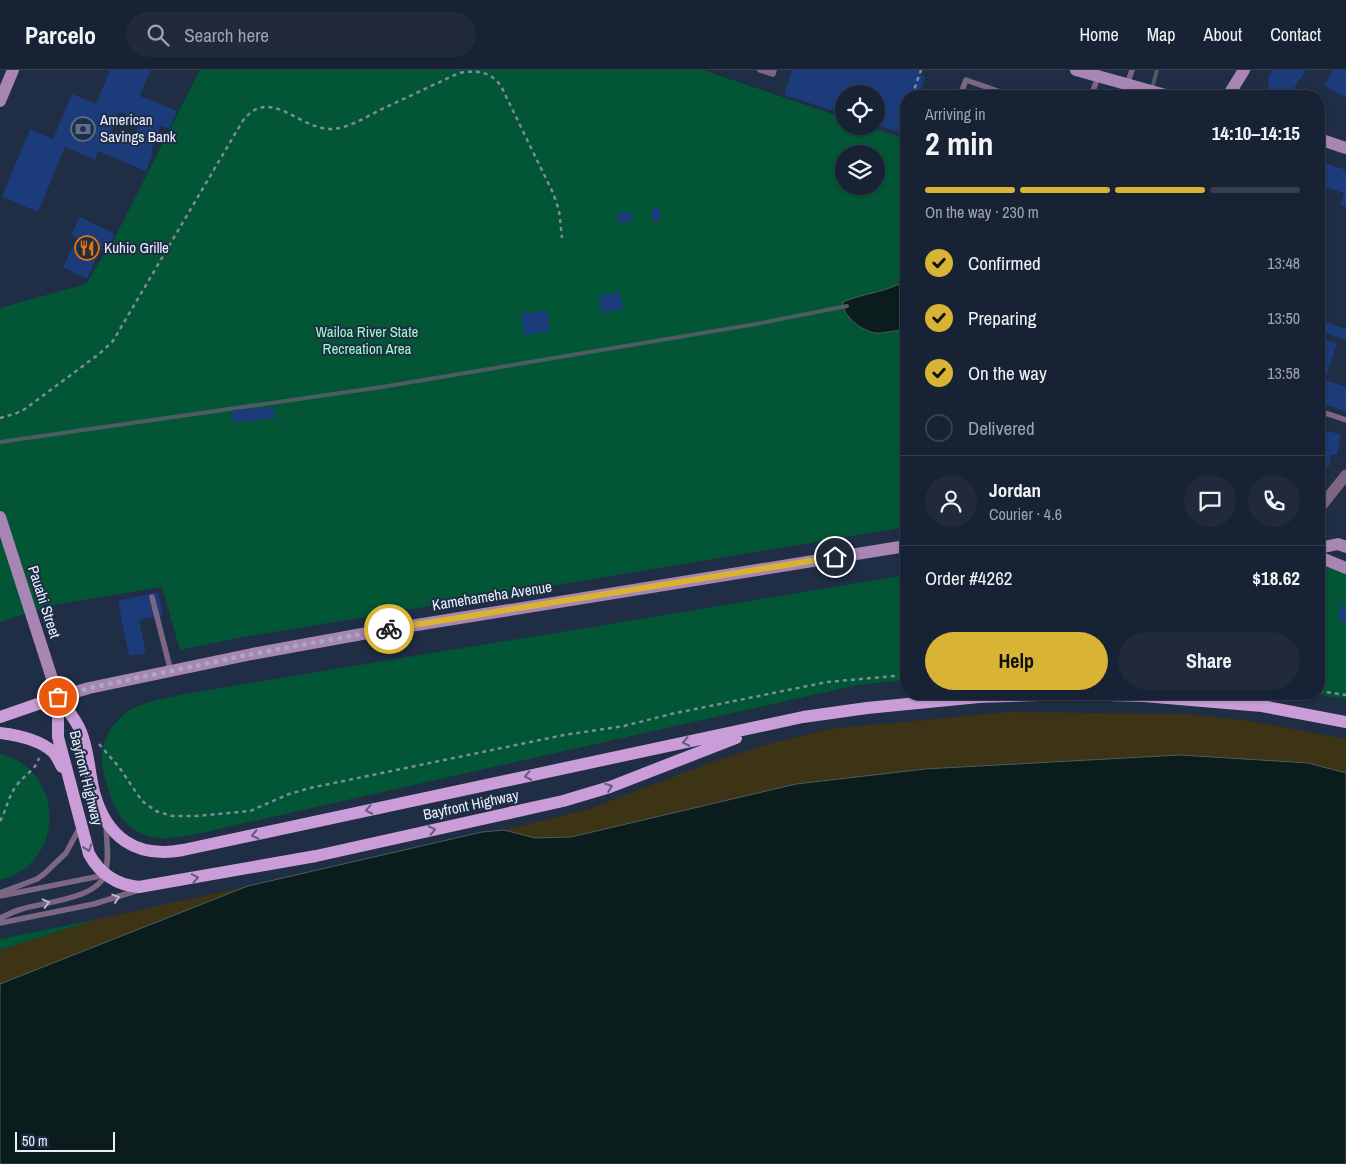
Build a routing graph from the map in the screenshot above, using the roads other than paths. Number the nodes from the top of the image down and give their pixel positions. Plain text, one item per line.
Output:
1 (13, 70) edge
2 (760, 70) edge
3 (774, 70) edge
4 (1076, 70) edge
5 (1132, 70) edge
6 (1244, 70) edge
7 (1098, 77) junction
8 (1131, 86) junction
9 (962, 90) edge
10 (995, 90) edge
11 (1093, 90) edge
12 (1146, 90) edge
13 (1232, 90) edge
14 (0, 101) edge
15 (1325, 141) edge
16 (1346, 148) edge
17 (1325, 413) edge
18 (1346, 420) edge
19 (1346, 474) edge
20 (1325, 501) edge
21 (0, 517) edge
22 (900, 547) edge
23 (1325, 547) edge
24 (1346, 547) edge
25 (1325, 559) edge
26 (1346, 568) edge
27 (152, 597) dead end
28 (171, 672) junction
29 (58, 697) junction
30 (938, 700) edge
31 (1204, 700) edge
32 (0, 717) edge
33 (802, 717) junction
34 (1346, 722) edge
35 (0, 733) edge
36 (72, 784) junction
37 (105, 820) junction
38 (81, 825) junction
39 (105, 875) junction
40 (147, 887) junction
41 (0, 895) edge
42 (0, 918) edge
43 (0, 924) edge

1 - 14 main road
2 - 3 lane
4 - 7 main road
5 - 8 lane
6 - 13 main road
7 - 8 main road
7 - 11 lane
8 - 12 main road
9 - 10 lane
15 - 16 main road
17 - 18 lane
19 - 20 street
21 - 29 main road, Pauahi Street
22 - 28 main road, Kamehameha Avenue
23 - 24 main road
25 - 26 main road
27 - 28 lane
28 - 29 main road, Kamehameha Avenue
29 - 32 main road, Kamehameha Avenue
29 - 36 main road, Bayfront Highway
29 - 37 main road, Bayfront Highway
30 - 33 main road, Bayfront Highway
31 - 34 main road, Bayfront Highway
33 -> 37 main road, Bayfront Highway
40 -> 33 main road, Bayfront Highway
35 - 36 main road
36 - 38 main road, Bayfront Highway
37 - 39 lane
38 -> 39 main road, Bayfront Highway
38 - 41 lane
39 - 40 main road, Bayfront Highway
39 - 41 lane
42 -> 39 lane
43 -> 40 lane

